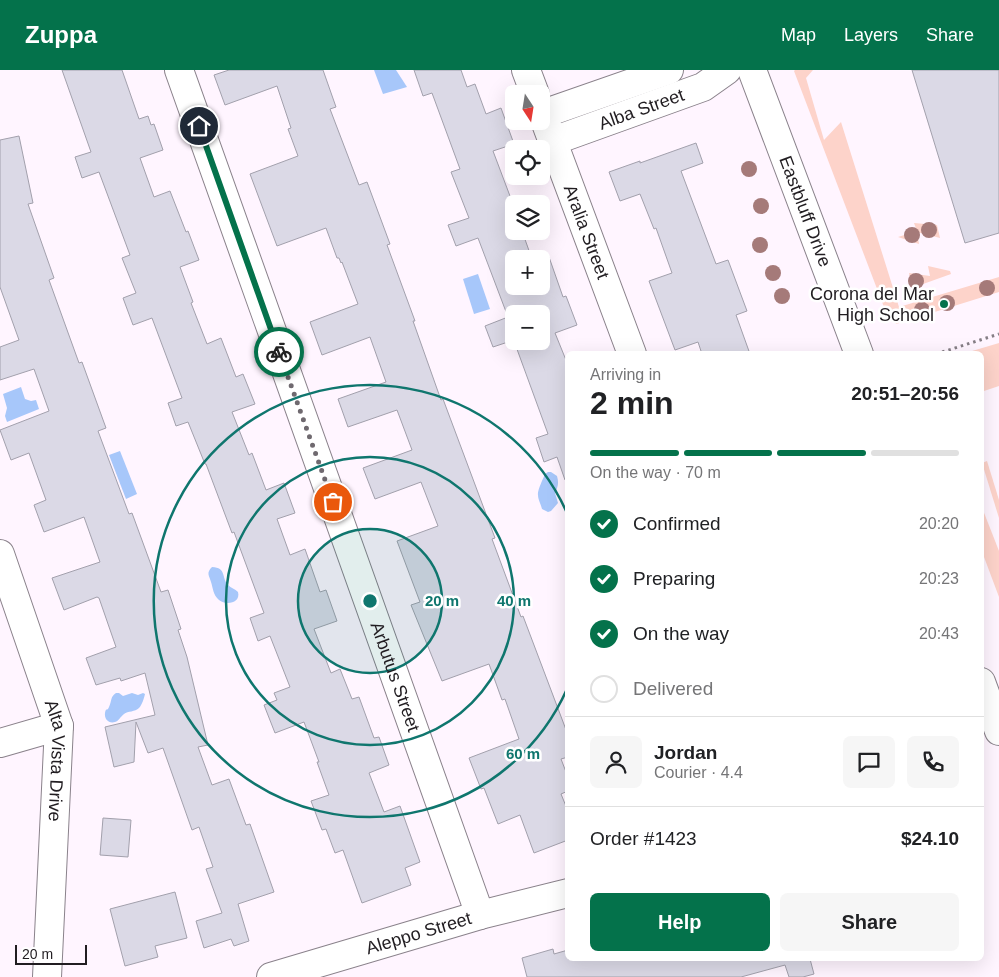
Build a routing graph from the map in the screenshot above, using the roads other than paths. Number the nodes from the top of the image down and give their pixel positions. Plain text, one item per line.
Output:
1 (179, 70) edge
2 (526, 70) edge
3 (669, 70) edge
4 (727, 70) edge
5 (752, 70) edge
6 (532, 85) edge
7 (550, 103) edge
8 (548, 130) edge
9 (552, 141) junction
10 (631, 351) edge
11 (858, 351) edge
12 (0, 554) edge
13 (984, 690) edge
14 (59, 726) junction
15 (999, 731) edge
16 (0, 744) edge
17 (565, 894) edge
18 (480, 915) junction
19 (47, 977) edge
20 (271, 977) edge

1 - 18 street, Arbutus Street
2 - 6 street, Aralia Street
3 - 7 street, Alba Street
4 - 9 street, Alba Street
5 - 11 street, Eastbluff Drive
8 - 9 street, Aralia Street
9 - 10 street, Aralia Street
12 - 14 street, Alta Vista Drive
13 - 15 street
14 - 16 street
14 - 19 street, Alta Vista Drive
17 - 18 street, Aleppo Street
18 - 20 street, Aleppo Street

